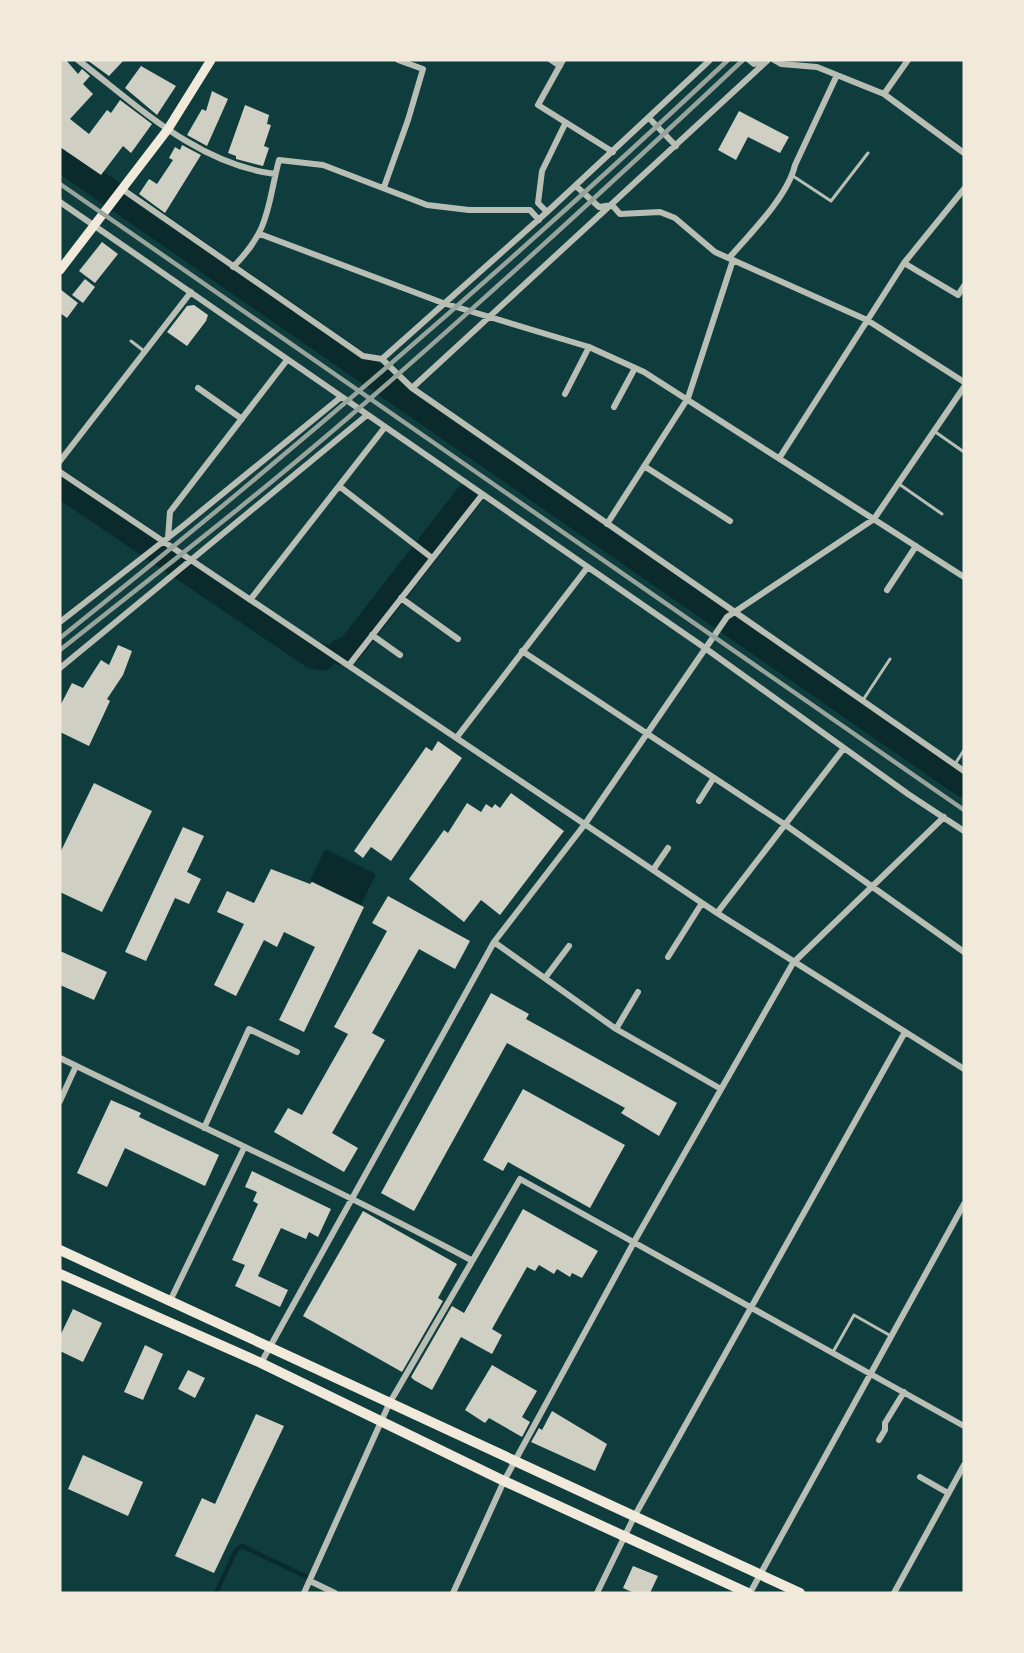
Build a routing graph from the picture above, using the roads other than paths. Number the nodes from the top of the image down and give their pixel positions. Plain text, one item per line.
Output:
1 (78, 60) edge
2 (211, 60) edge
3 (399, 60) edge
4 (551, 60) edge
5 (710, 60) edge
6 (749, 60) edge
7 (766, 60) edge
8 (774, 60) edge
9 (908, 60) edge
10 (561, 63) edge
11 (837, 75) junction
12 (884, 94) junction
13 (649, 118) junction
14 (565, 124) junction
15 (168, 129) junction
16 (676, 146) junction
17 (613, 152) junction
18 (868, 153) dead end
19 (964, 153) edge
20 (275, 174) junction
21 (793, 176) junction
22 (576, 186) junction
23 (384, 187) junction
24 (964, 189) edge
25 (118, 194) junction
26 (60, 202) edge
27 (612, 206) junction
28 (547, 212) junction
29 (539, 220) junction
30 (94, 225) junction
31 (260, 234) junction
32 (731, 259) junction
33 (904, 263) junction
34 (233, 267) junction
35 (60, 270) edge
36 (964, 286) edge
37 (191, 292) junction
38 (443, 303) junction
39 (491, 317) junction
40 (867, 320) junction
41 (131, 341) dead end
42 (589, 347) junction
43 (146, 352) junction
44 (382, 359) junction
45 (287, 360) junction
46 (635, 368) junction
47 (964, 382) edge
48 (964, 387) edge
49 (198, 388) dead end
50 (412, 388) junction
51 (565, 394) dead end
52 (341, 397) junction
53 (688, 398) junction
54 (614, 408) dead end
55 (367, 415) junction
56 (242, 419) junction
57 (384, 427) junction
58 (934, 431) junction
59 (964, 452) edge
60 (780, 457) junction
61 (60, 461) edge
62 (644, 466) junction
63 (60, 472) edge
64 (897, 483) junction
65 (339, 486) junction
66 (482, 495) junction
67 (942, 514) dead end
68 (874, 519) junction
69 (730, 520) dead end
70 (607, 524) junction
71 (164, 541) junction
72 (916, 546) junction
73 (432, 558) junction
74 (191, 562) junction
75 (587, 568) junction
76 (964, 577) edge
77 (887, 590) dead end
78 (401, 598) junction
79 (250, 600) junction
80 (733, 612) junction
81 (60, 622) edge
82 (372, 635) junction
83 (458, 639) dead end
84 (705, 648) junction
85 (522, 651) junction
86 (400, 655) dead end
87 (890, 659) dead end
88 (349, 665) junction
89 (60, 668) edge
90 (863, 701) junction
91 (648, 734) junction
92 (457, 737) junction
93 (844, 748) junction
94 (964, 750) edge
95 (955, 765) junction
96 (964, 771) edge
97 (713, 779) junction
98 (699, 801) dead end
99 (944, 817) junction
100 (585, 824) junction
101 (787, 826) junction
102 (964, 831) edge
103 (668, 849) dead end
104 (653, 870) junction
105 (874, 887) junction
106 (702, 903) junction
107 (717, 914) junction
108 (494, 942) junction
109 (569, 946) dead end
110 (964, 952) edge
111 (668, 957) dead end
112 (794, 963) junction
113 (545, 978) junction
114 (638, 992) dead end
115 (616, 1029) junction
116 (905, 1032) junction
117 (297, 1052) dead end
118 (60, 1058) edge
119 (76, 1066) junction
120 (964, 1069) edge
121 (721, 1089) junction
122 (60, 1101) edge
123 (204, 1128) junction
124 (244, 1148) junction
125 (354, 1198) junction
126 (964, 1204) edge
127 (634, 1242) junction
128 (60, 1250) edge
129 (471, 1260) junction
130 (60, 1274) edge
131 (169, 1302) junction
132 (752, 1306) junction
133 (891, 1336) junction
134 (269, 1348) junction
135 (833, 1352) junction
136 (261, 1363) junction
137 (870, 1373) junction
138 (904, 1392) junction
139 (389, 1404) junction
140 (383, 1422) junction
141 (964, 1426) edge
142 (879, 1440) dead end
143 (514, 1462) junction
144 (964, 1465) edge
145 (920, 1477) dead end
146 (504, 1481) junction
147 (948, 1493) junction
148 (634, 1517) junction
149 (625, 1537) junction
150 (759, 1574) junction
151 (310, 1581) junction
152 (304, 1593) edge
153 (335, 1593) edge
154 (453, 1593) edge
155 (597, 1593) edge
156 (749, 1593) edge
157 (800, 1593) edge
158 (894, 1593) edge

1 - 15 street
2 - 15 main road
3 - 23 street
4 - 10 street
5 - 13 street
6 - 7 street
7 - 16 street
8 - 11 street
9 - 12 street
10 - 14 street
11 - 12 street
11 - 21 street
12 - 19 street
13 - 16 street
13 - 17 street
14 - 17 street
14 - 28 street
15 - 20 street
15 - 25 main road
16 - 27 street
17 - 22 street
18 - 21 lane
20 - 23 street
20 - 31 street
21 - 32 street
22 - 27 street
22 - 28 street
23 - 29 street
24 - 33 street
25 - 30 main road
25 - 34 street
26 - 30 street
27 - 32 street
27 - 39 street
28 - 29 street
29 - 38 street
30 - 35 main road
30 - 37 street
31 - 34 street
31 - 38 street
32 - 40 street
32 - 53 street
33 - 36 street
33 - 40 street
34 - 44 street
37 - 43 street
37 - 45 street
38 - 39 street
38 - 44 street
39 - 42 street
39 - 50 street
40 - 47 street
40 - 60 street
41 - 43 lane
42 - 46 street
42 - 51 street
43 - 61 street
44 - 50 street
45 - 52 street
45 - 56 street
46 - 53 street
46 - 54 street
48 - 58 street
49 - 56 street
50 - 70 street
52 - 55 street
52 - 71 street
53 - 60 street
53 - 62 street
55 - 57 street
55 - 74 street
56 - 71 street
57 - 65 street
57 - 66 street
58 - 59 lane
58 - 64 street
60 - 68 street
62 - 69 street
62 - 70 street
63 - 71 street
64 - 67 lane
64 - 68 street
65 - 73 street
65 - 79 street
66 - 73 street
66 - 75 street
68 - 72 street
68 - 80 street
70 - 80 street
71 - 74 street
71 - 81 street
72 - 76 street
72 - 77 street
73 - 78 street
74 - 79 street
74 - 89 street
75 - 84 street
75 - 85 street
78 - 82 street
78 - 83 street
79 - 88 street
80 - 84 street
80 - 90 street
82 - 86 street
82 - 88 street
84 - 91 street
84 - 93 street
85 - 91 street
85 - 92 street
87 - 90 lane
88 - 92 street
90 - 95 street
91 - 97 street
91 - 100 street
92 - 100 street
93 - 99 street
93 - 101 street
94 - 95 lane
95 - 96 street
97 - 98 street
97 - 101 street
99 - 102 street
99 - 105 street
100 - 104 street
100 - 108 street
101 - 105 street
101 - 107 street
103 - 104 street
104 - 106 street
105 - 110 street
105 - 112 street
106 - 107 street
106 - 111 street
107 - 112 street
108 - 113 street
108 - 125 street
109 - 113 street
112 - 116 street
112 - 121 street
113 - 115 street
114 - 115 street
115 - 121 street
116 - 120 street
116 - 132 street
117 - 123 street
118 - 119 street
119 - 122 street
119 - 123 street
121 - 127 street
123 - 124 street
124 - 125 street
124 - 131 street
125 - 129 street
125 - 134 street
126 - 133 street
127 - 129 street
127 - 132 street
127 - 143 street
128 - 131 main road
129 - 139 street
130 - 136 main road
131 - 134 main road
132 - 135 street
132 - 148 street
133 - 135 lane
133 - 137 street
134 - 136 street
134 - 139 main road
135 - 137 street
136 - 140 main road
137 - 138 street
137 - 150 street
138 - 141 street
138 - 142 street
139 - 140 street
139 - 143 main road
140 - 146 main road
140 - 151 street
143 - 146 street
143 - 148 main road
144 - 147 street
145 - 147 street
146 - 149 main road
146 - 154 street
147 - 158 street
148 - 149 street
148 - 150 main road
149 - 155 street
149 - 156 main road
150 - 156 street
150 - 157 main road
151 - 152 street
151 - 153 street

